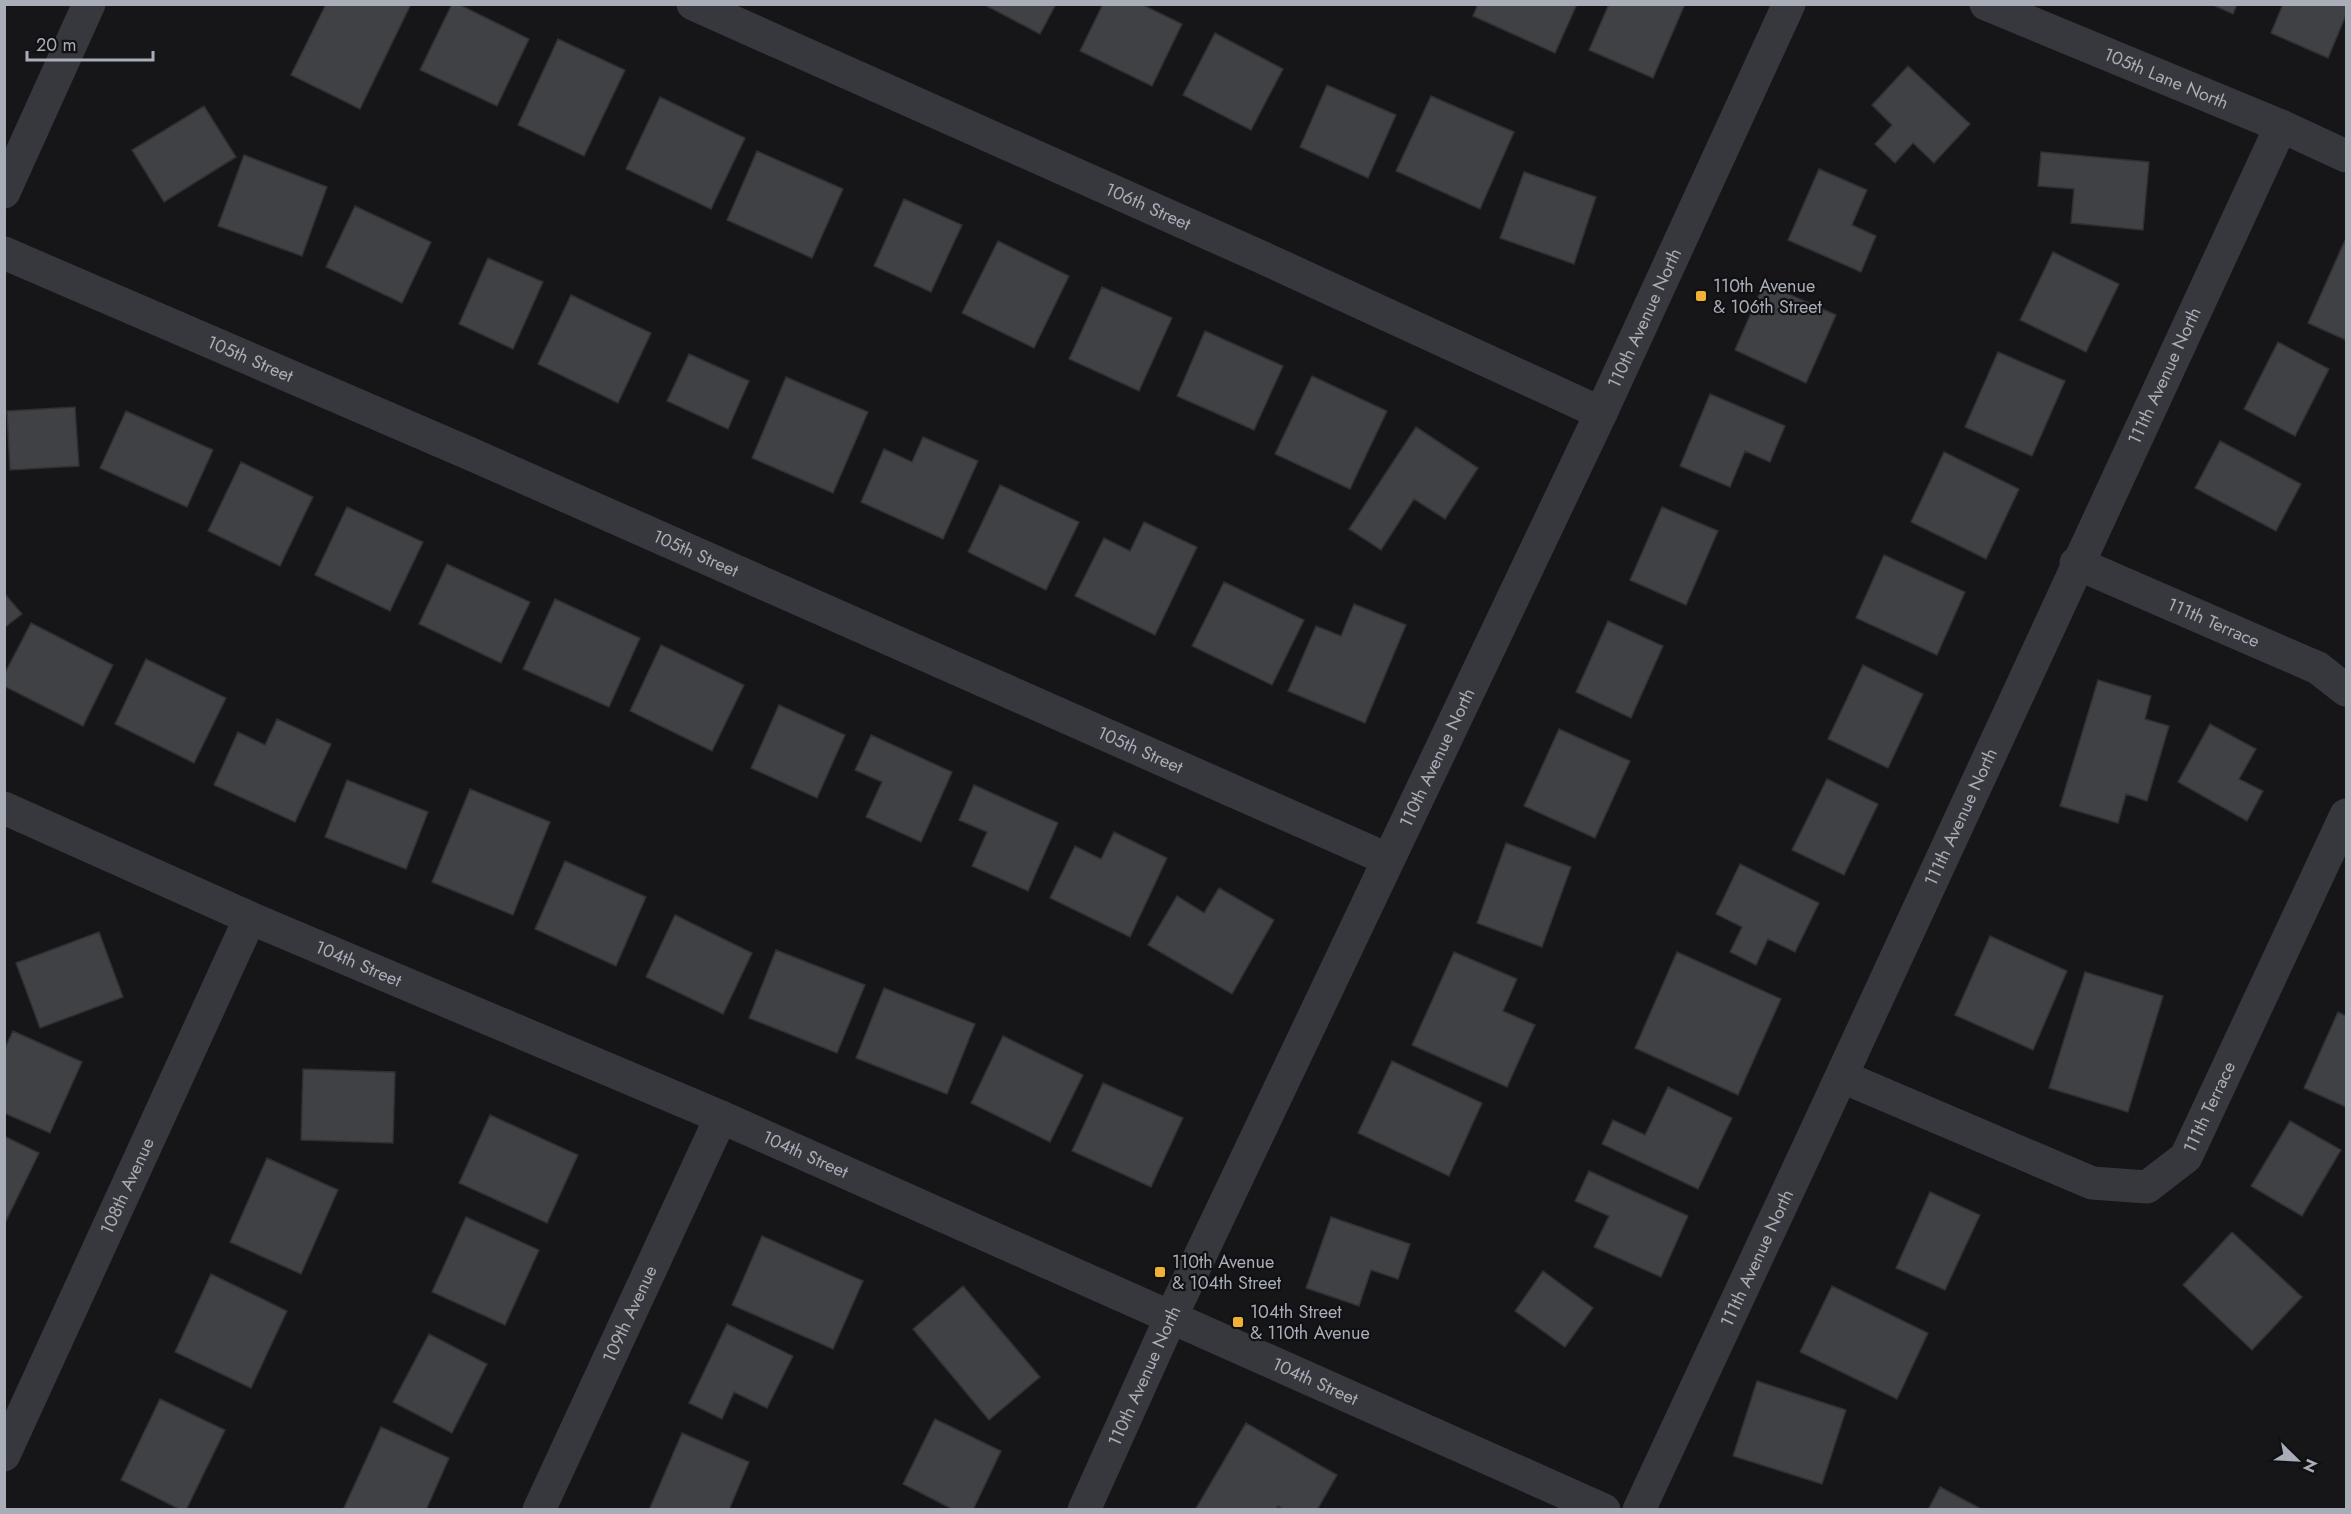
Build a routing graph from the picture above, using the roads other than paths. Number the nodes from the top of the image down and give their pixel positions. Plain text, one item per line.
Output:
1 (89, 4) edge
2 (693, 4) edge
3 (1789, 4) edge
4 (1986, 4) edge
5 (2281, 126) junction
6 (2346, 156) edge
7 (4, 192) edge
8 (4, 253) edge
9 (1600, 413) junction
10 (2076, 563) junction
11 (2346, 690) edge
12 (4, 808) edge
13 (2346, 814) edge
14 (1387, 859) junction
15 (250, 918) junction
16 (1843, 1077) junction
17 (721, 1117) junction
18 (1171, 1317) junction
19 (4, 1455) edge
20 (538, 1509) edge
21 (1084, 1509) edge
22 (1604, 1509) edge
23 (1640, 1509) edge

1 - 7 street
2 - 9 street, 106th Street
3 - 9 street, 110th Avenue North
4 - 5 street, 105th Lane North
5 - 6 street, 105th Lane North
5 - 10 street, 111th Avenue North
8 - 14 street, 105th Street
9 - 14 street, 110th Avenue North
10 - 11 street, 111th Terrace
10 - 16 street, 111th Avenue North
12 - 15 street, 104th Street
13 - 16 street, 111th Terrace
14 - 18 street, 110th Avenue North
15 - 17 street, 104th Street
15 - 19 street, 108th Avenue
16 - 23 street, 111th Avenue North
17 - 18 street, 104th Street
17 - 20 street, 109th Avenue
18 - 21 street, 110th Avenue North
18 - 22 street, 104th Street

